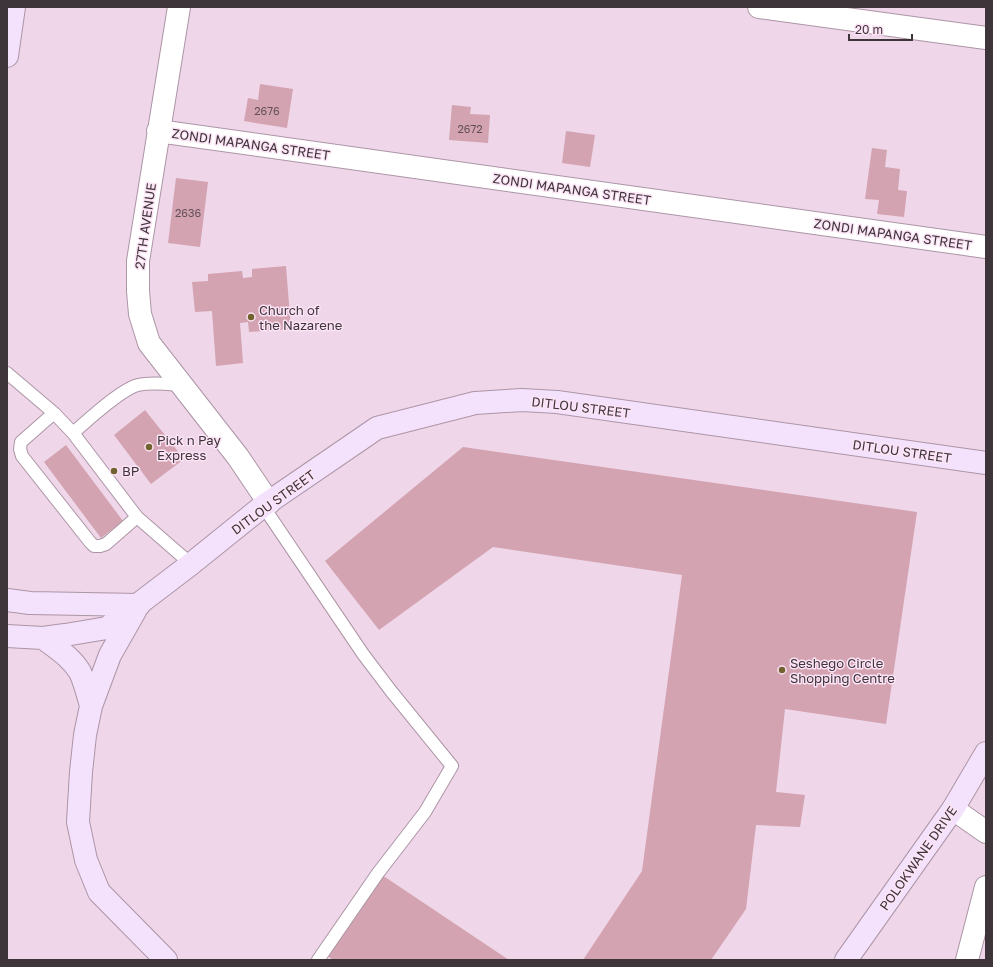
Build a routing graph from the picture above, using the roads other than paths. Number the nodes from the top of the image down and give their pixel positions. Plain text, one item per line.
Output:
1 (14, 7) edge
2 (179, 7) edge
3 (759, 7) edge
4 (986, 38) edge
5 (7, 56) edge
6 (158, 132) junction
7 (986, 248) edge
8 (7, 374) edge
9 (181, 385) junction
10 (54, 413) junction
11 (73, 433) junction
12 (986, 463) edge
13 (266, 504) junction
14 (137, 517) junction
15 (191, 564) junction
16 (7, 600) edge
17 (139, 604) junction
18 (7, 636) edge
19 (43, 638) junction
20 (91, 706) junction
21 (986, 753) edge
22 (953, 809) junction
23 (986, 832) edge
24 (986, 886) edge
25 (166, 960) edge
26 (318, 960) edge
27 (846, 960) edge
28 (967, 960) edge

1 - 5 street
2 - 6 street, 27TH AVENUE
3 - 4 street
6 - 7 street, ZONDI MAPANGA STREET
6 - 9 street, 27TH AVENUE
8 - 10 lane
9 - 11 lane
9 - 13 street, 27TH AVENUE
10 - 11 lane
10 - 14 lane
11 - 14 lane
12 - 13 street, DITLOU STREET
13 - 15 street, DITLOU STREET
13 - 26 lane
14 - 15 lane
15 - 17 street, DITLOU STREET
16 - 17 street
17 - 19 street, DITLOU STREET
17 - 20 street
18 - 19 street, DITLOU STREET
19 - 20 street
20 - 25 street
21 - 22 street, POLOKWANE DRIVE
22 - 23 street
22 - 27 street, POLOKWANE DRIVE
24 - 28 street

